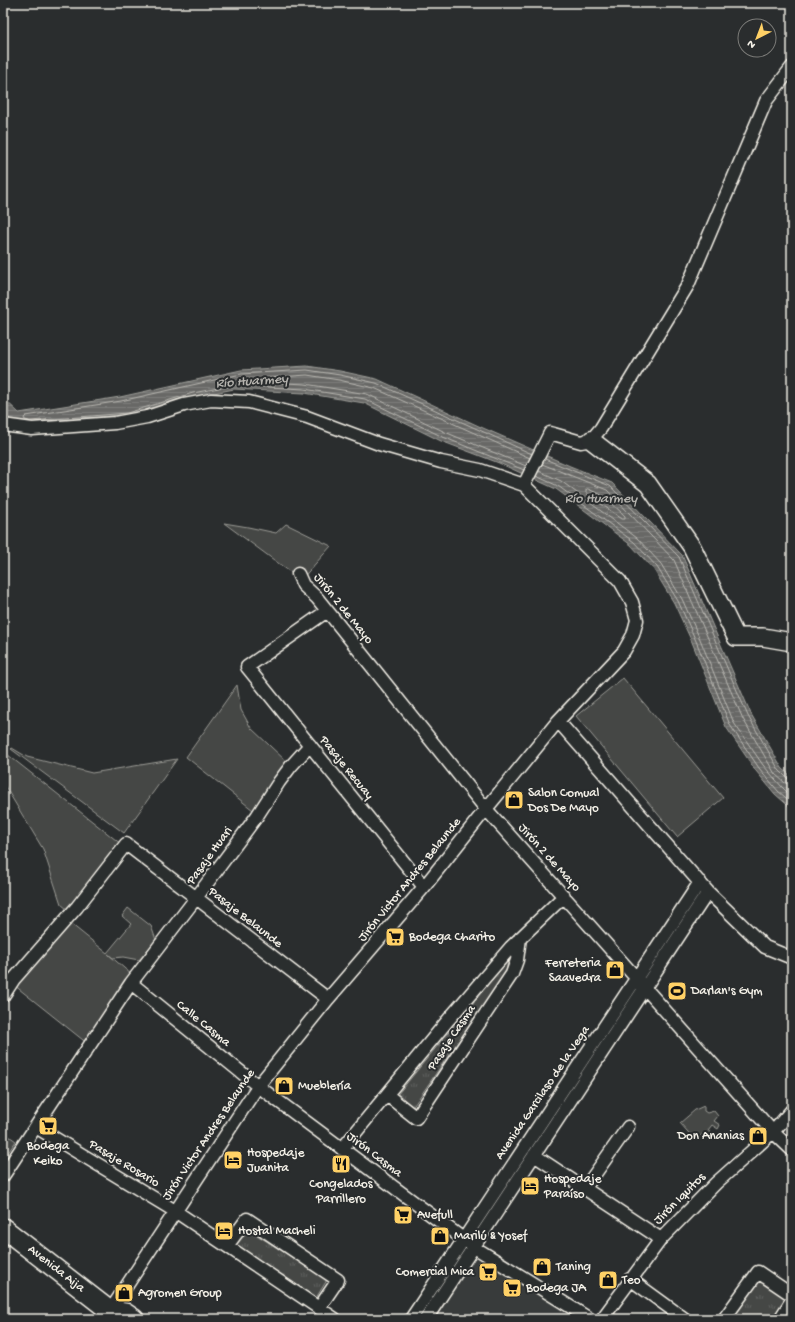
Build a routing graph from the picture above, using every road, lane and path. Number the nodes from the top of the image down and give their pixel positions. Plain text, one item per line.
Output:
1 (792, 67) edge
2 (3, 425) edge
3 (591, 440) junction
4 (524, 485) junction
5 (298, 574) dead end
6 (327, 611) junction
7 (792, 642) edge
8 (558, 721) junction
9 (310, 746) junction
10 (486, 808) junction
11 (700, 882) junction
12 (424, 886) junction
13 (708, 892) junction
14 (564, 896) junction
15 (196, 898) junction
16 (520, 938) junction
17 (792, 958) edge
18 (640, 982) junction
19 (131, 983) junction
20 (3, 996) edge
21 (328, 999) junction
22 (258, 1086) junction
23 (387, 1095) junction
24 (792, 1110) edge
25 (36, 1127) junction
26 (628, 1127) dead end
27 (773, 1132) junction
28 (342, 1149) junction
29 (792, 1150) edge
30 (534, 1155) junction
31 (3, 1176) edge
32 (585, 1188) junction
33 (175, 1211) junction
34 (3, 1228) edge
35 (463, 1239) junction
36 (661, 1239) junction
37 (227, 1246) junction
38 (474, 1247) junction
39 (630, 1279) junction
40 (792, 1295) edge
41 (792, 1300) edge
42 (319, 1308) junction
43 (109, 1316) edge
44 (134, 1319) edge
45 (335, 1319) edge
46 (411, 1319) edge
47 (426, 1319) edge
48 (590, 1319) edge
49 (602, 1319) edge
50 (685, 1319) edge
51 (724, 1319) edge
52 (780, 1319) edge

1 - 3 street
2 - 4 street
3 - 4 street
3 - 7 street
4 - 8 street, Jirón Victor Andres Belaunde
5 - 6 street, Jirón 2 de Mayo
6 - 9 street, Pasaje Recuay
6 - 10 street, Jirón 2 de Mayo
8 - 10 street, Jirón Victor Andres Belaunde
8 - 11 street
9 - 12 street, Pasaje Recuay
9 - 15 street, Pasaje Huari
10 - 12 street, Jirón Victor Andres Belaunde
10 - 14 street, Jirón 2 de Mayo
11 - 13 street
11 - 18 street, Avenida Garcilaso de la Vega
12 - 21 street, Jirón Victor Andres Belaunde
13 - 17 street
13 - 18 street, Avenida Garcilaso de la Vega
14 - 16 street, Pasaje Casma
14 - 18 street, Jirón 2 de Mayo
15 - 19 street, Pasaje Huari
15 - 20 street, Pasaje Belaunde
15 - 21 street, Pasaje Belaunde
16 - 23 street, Pasaje Casma
16 - 23 street, Pasaje Casma
18 - 27 street, Jirón 2 de Mayo
18 - 30 street, Avenida Garcilaso de la Vega
18 - 35 street, Avenida Garcilaso de la Vega
19 - 22 street, Calle Casma
19 - 25 street, Pasaje Huari
21 - 22 street, Jirón Victor Andres Belaunde
22 - 28 street, Jirón Casma
22 - 33 street, Jirón Victor Andres Belaunde
23 - 28 street, Pasaje Casma
24 - 27 street, Jirón Iquitos
25 - 31 street, Pasaje Huari
25 - 33 street, Pasaje Rosario
26 - 32 street
27 - 29 street, Jirón 2 de Mayo
27 - 36 street, Jirón Iquitos
28 - 35 street, Jirón Casma
30 - 32 street
30 - 38 street, Avenida Garcilaso de la Vega
32 - 36 street
33 - 37 street, Pasaje Rosario
33 - 43 street, Jirón Victor Andres Belaunde
34 - 43 main road, Avenida Aija
35 - 38 street, Jirón Casma
35 - 46 street, Avenida Garcilaso de la Vega
36 - 39 street, Jirón Iquitos
37 - 42 street, Pasaje Rosario
37 - 42 street
38 - 47 street, Avenida Garcilaso de la Vega
38 - 48 street, Jirón Casma
39 - 49 street, Jirón Iquitos
39 - 50 street
40 - 51 street
41 - 52 street
42 - 45 street, Pasaje Rosario
43 - 44 main road, Avenida Aija

